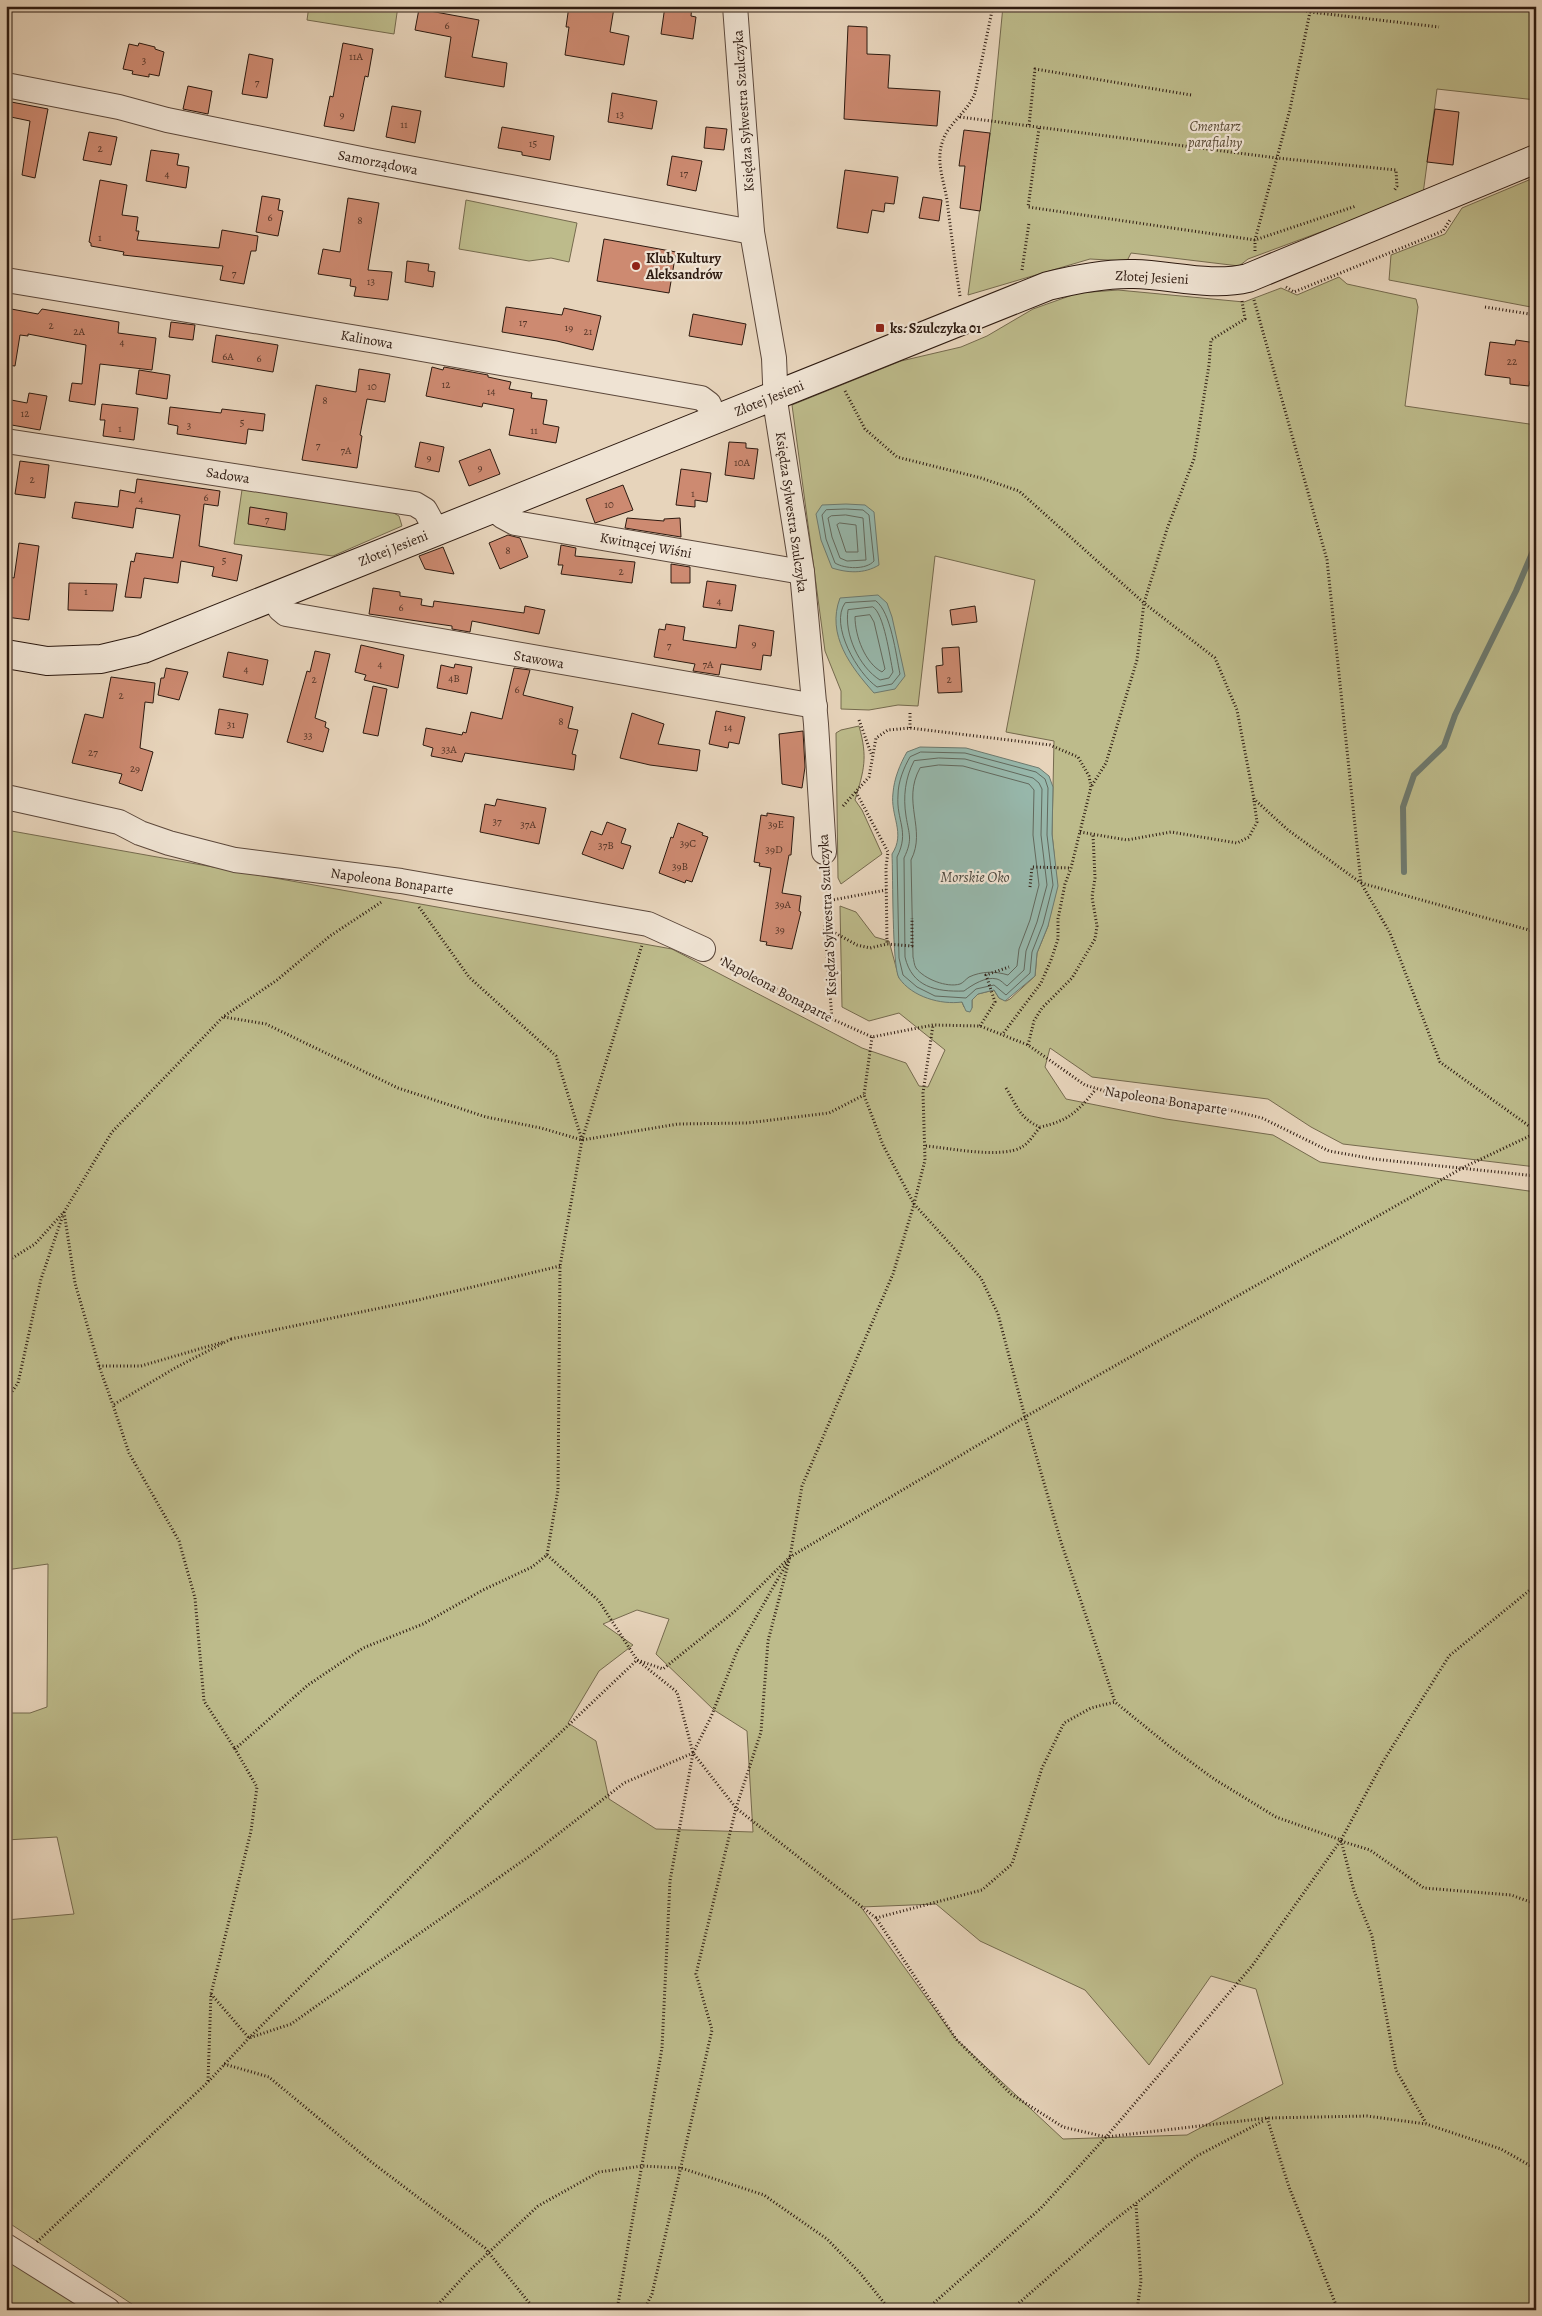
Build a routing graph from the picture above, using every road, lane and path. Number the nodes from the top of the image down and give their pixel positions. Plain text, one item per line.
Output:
1 (735, 6) edge
2 (993, 6) edge
3 (1270, 6) edge
4 (1303, 8) edge
5 (1310, 12) junction
6 (1439, 27) dead end
7 (6, 86) edge
8 (1190, 95) dead end
9 (960, 117) junction
10 (1029, 125) junction
11 (1039, 128) junction
12 (1277, 158) junction
13 (1536, 159) edge
14 (1393, 193) dead end
15 (1365, 203) dead end
16 (1029, 222) dead end
17 (752, 232) junction
18 (1255, 240) junction
19 (6, 280) edge
20 (1244, 286) junction
21 (1024, 296) junction
22 (960, 297) dead end
23 (1485, 307) dead end
24 (1536, 315) edge
25 (844, 389) dead end
26 (775, 395) junction
27 (714, 420) junction
28 (6, 441) edge
29 (498, 506) junction
30 (436, 530) junction
31 (802, 572) junction
32 (273, 596) junction
33 (1144, 603) junction
34 (6, 654) edge
35 (815, 706) junction
36 (910, 714) dead end
37 (859, 720) dead end
38 (910, 728) junction
39 (872, 756) junction
40 (1091, 787) junction
41 (856, 792) junction
42 (6, 798) edge
43 (1254, 799) junction
44 (839, 812) dead end
45 (1080, 832) junction
46 (1093, 835) junction
47 (824, 852) joint
48 (1072, 868) junction
49 (401, 881) junction
50 (1361, 883) junction
51 (1030, 887) dead end
52 (886, 890) junction
53 (827, 901) junction
54 (912, 918) dead end
55 (648, 924) junction
56 (825, 928) junction
57 (1536, 932) edge
58 (886, 944) junction
59 (703, 949) joint
60 (1009, 967) dead end
61 (224, 1018) junction
62 (832, 1019) junction
63 (933, 1025) junction
64 (980, 1026) junction
65 (1002, 1035) junction
66 (872, 1038) junction
67 (1028, 1045) junction
68 (1006, 1088) dead end
69 (1096, 1089) junction
70 (864, 1096) junction
71 (1040, 1127) junction
72 (1536, 1132) edge
73 (582, 1140) junction
74 (926, 1146) junction
75 (1464, 1167) junction
76 (1536, 1176) edge
77 (914, 1204) junction
78 (64, 1212) junction
79 (6, 1262) edge
80 (560, 1266) junction
81 (231, 1339) junction
82 (99, 1366) junction
83 (6, 1400) edge
84 (113, 1405) junction
85 (1025, 1417) junction
86 (547, 1555) junction
87 (790, 1556) junction
88 (1536, 1585) edge
89 (637, 1660) junction
90 (1115, 1702) junction
91 (235, 1749) junction
92 (693, 1753) junction
93 (736, 1808) junction
94 (1341, 1840) junction
95 (1536, 1904) edge
96 (876, 1918) junction
97 (211, 1994) junction
98 (249, 2038) junction
99 (224, 2064) junction
100 (208, 2082) junction
101 (1267, 2118) junction
102 (1426, 2124) junction
103 (1106, 2137) junction
104 (642, 2166) junction
105 (681, 2168) junction
106 (1536, 2169) edge
107 (1136, 2205) junction
108 (14, 2252) edge
109 (488, 2253) junction
110 (108, 2310) edge
111 (433, 2310) edge
112 (535, 2310) edge
113 (617, 2310) edge
114 (644, 2310) edge
115 (890, 2310) edge
116 (926, 2310) edge
117 (1011, 2310) edge
118 (1137, 2310) edge
119 (1338, 2310) edge

1 - 17 street, Księdza Sylwestra Szulczyka
2 - 9 path
3 - 4 path
4 - 5 path
5 - 6 path
5 - 12 path
7 - 17 street, Samorządowa
8 - 10 path
9 - 10 path
9 - 22 path
10 - 11 path
11 - 12 path
11 - 18 path
12 - 14 path
12 - 18 path
13 - 20 street, Złotej Jesieni
15 - 18 path
16 - 21 path
17 - 26 street, Księdza Sylwestra Szulczyka
18 - 20 path
19 - 27 street, Kalinowa
20 - 21 street, Złotej Jesieni
20 - 33 path
20 - 50 path
21 - 26 street, Złotej Jesieni
23 - 24 path
25 - 33 path
26 - 27 street, Złotej Jesieni
26 - 31 street, Księdza Sylwestra Szulczyka
27 - 29 street, Złotej Jesieni
28 - 30 street, Sadowa
29 - 30 street, Złotej Jesieni
29 - 31 street, Kwitnącej Wiśni
30 - 32 street, Złotej Jesieni
31 - 35 street, Księdza Sylwestra Szulczyka
32 - 34 street, Złotej Jesieni
32 - 35 street, Stawowa
33 - 40 path
33 - 43 path
35 - 47 street, Księdza Sylwestra Szulczyka
36 - 38 path
37 - 39 path
38 - 39 path
38 - 40 path
39 - 41 path
40 - 45 path
41 - 44 path
41 - 52 path
42 - 49 street, Napoleona Bonaparte
43 - 46 path
43 - 50 path
45 - 46 path
45 - 48 path
46 - 67 path
47 - 53 path, Księdza Sylwestra Szulczyka
48 - 51 path
48 - 65 path
49 - 55 street, Napoleona Bonaparte
49 - 61 path
49 - 73 path
50 - 57 path
50 - 72 path
52 - 53 path
52 - 58 path
53 - 56 path, Księdza Sylwestra Szulczyka
54 - 58 path
55 - 59 street, Napoleona Bonaparte
55 - 73 path
56 - 58 path
56 - 62 path, Księdza Sylwestra Szulczyka
59 - 62 path, Napoleona Bonaparte
60 - 64 path
61 - 73 path
61 - 78 path
62 - 66 path, Napoleona Bonaparte
63 - 64 path, Napoleona Bonaparte
63 - 66 path, Napoleona Bonaparte
63 - 74 path
64 - 65 path, Napoleona Bonaparte
65 - 67 path, Napoleona Bonaparte
66 - 70 path
67 - 69 path, Napoleona Bonaparte
68 - 71 path
69 - 71 path
69 - 75 path, Napoleona Bonaparte
70 - 73 path
70 - 77 path
71 - 74 path
72 - 75 path
73 - 80 path
74 - 77 path
75 - 76 path, Napoleona Bonaparte
75 - 85 path
77 - 85 path
77 - 87 path
78 - 79 path
78 - 82 path
78 - 83 path
80 - 81 path
80 - 86 path
81 - 82 path
81 - 84 path
82 - 84 path
84 - 91 path
85 - 87 path
85 - 90 path
86 - 89 path
86 - 91 path
87 - 89 path
87 - 92 path
87 - 93 path
88 - 94 path
89 - 92 path
89 - 98 path
90 - 94 path
90 - 96 path
91 - 97 path
92 - 93 path
92 - 98 path
92 - 104 path
93 - 96 path
93 - 105 path
94 - 95 path
94 - 102 path
94 - 103 path
96 - 103 path
97 - 98 path
97 - 100 path
98 - 99 path
99 - 100 path
99 - 109 path
100 - 108 path
101 - 102 path
101 - 103 path
101 - 107 path
101 - 119 path
102 - 106 path
103 - 116 path
104 - 105 path
104 - 109 path
104 - 113 path
105 - 114 path
105 - 115 path
107 - 117 path
107 - 118 path
108 - 110 street
109 - 111 path
109 - 112 path

